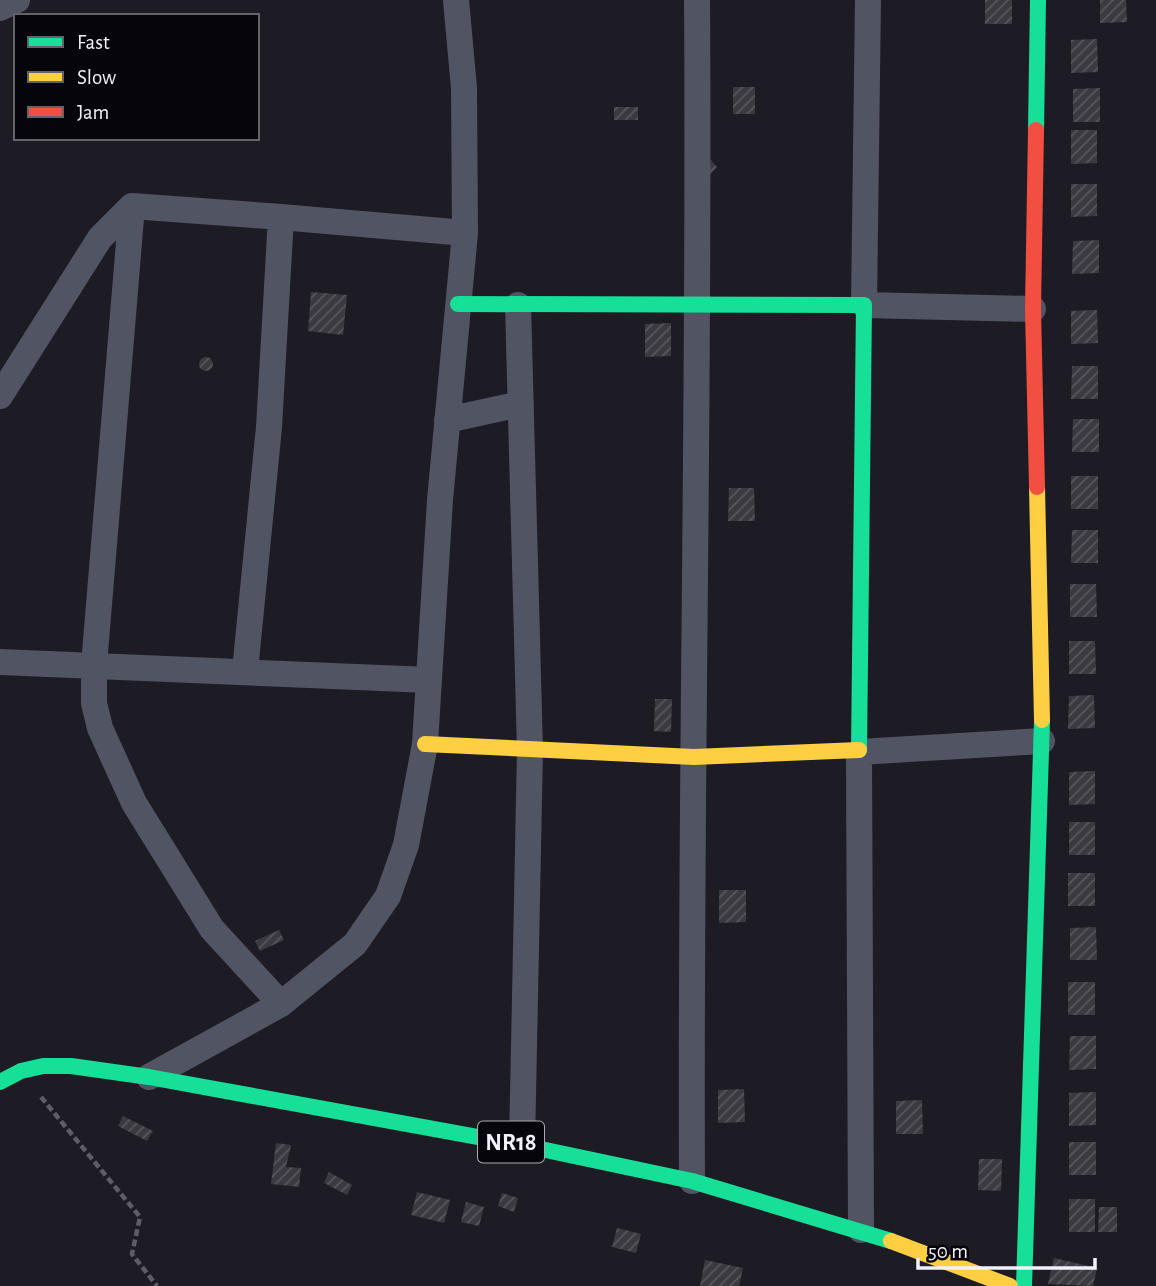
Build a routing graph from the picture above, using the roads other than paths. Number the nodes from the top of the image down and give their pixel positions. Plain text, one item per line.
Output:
1 (17, 0) edge
2 (456, 0) edge
3 (697, 0) edge
4 (868, 0) edge
5 (1038, 0) edge
6 (0, 8) edge
7 (132, 206) junction
8 (281, 217) junction
9 (465, 233) junction
10 (458, 304) junction
11 (518, 305) junction
12 (864, 305) junction
13 (699, 307) junction
14 (1033, 309) junction
15 (0, 396) edge
16 (520, 404) junction
17 (447, 420) junction
18 (0, 662) edge
19 (94, 665) junction
20 (245, 671) junction
21 (429, 680) junction
22 (1042, 741) junction
23 (425, 744) junction
24 (530, 750) junction
25 (859, 752) junction
26 (694, 757) junction
27 (281, 1003) junction
28 (149, 1077) junction
29 (0, 1082) edge
30 (522, 1144) junction
31 (692, 1181) junction
32 (861, 1230) junction
33 (1010, 1286) edge
34 (1024, 1286) edge

1 - 6 street
2 - 9 street
3 - 13 street
4 - 12 street
5 - 14 street
7 - 8 street
7 - 15 street
7 - 19 street
8 - 9 street
8 - 20 street
9 - 10 street
10 - 11 street
10 - 17 street
11 - 13 street
11 - 16 street
12 - 13 street
12 - 14 street
12 - 25 street
13 - 26 street
14 - 22 street
16 - 17 street
16 - 24 street
17 - 21 street
18 - 19 street
19 - 20 street
19 - 27 street
20 - 21 street
21 - 23 street
22 - 25 street
22 - 34 street
23 - 24 street
23 - 27 street
24 - 26 street
24 - 30 street
25 - 26 street
25 - 32 street
26 - 31 street
27 - 28 street
28 - 29 street, NR18
28 - 30 street, NR18
30 - 31 street, NR18
31 - 32 street, NR18
32 - 33 street, NR18

